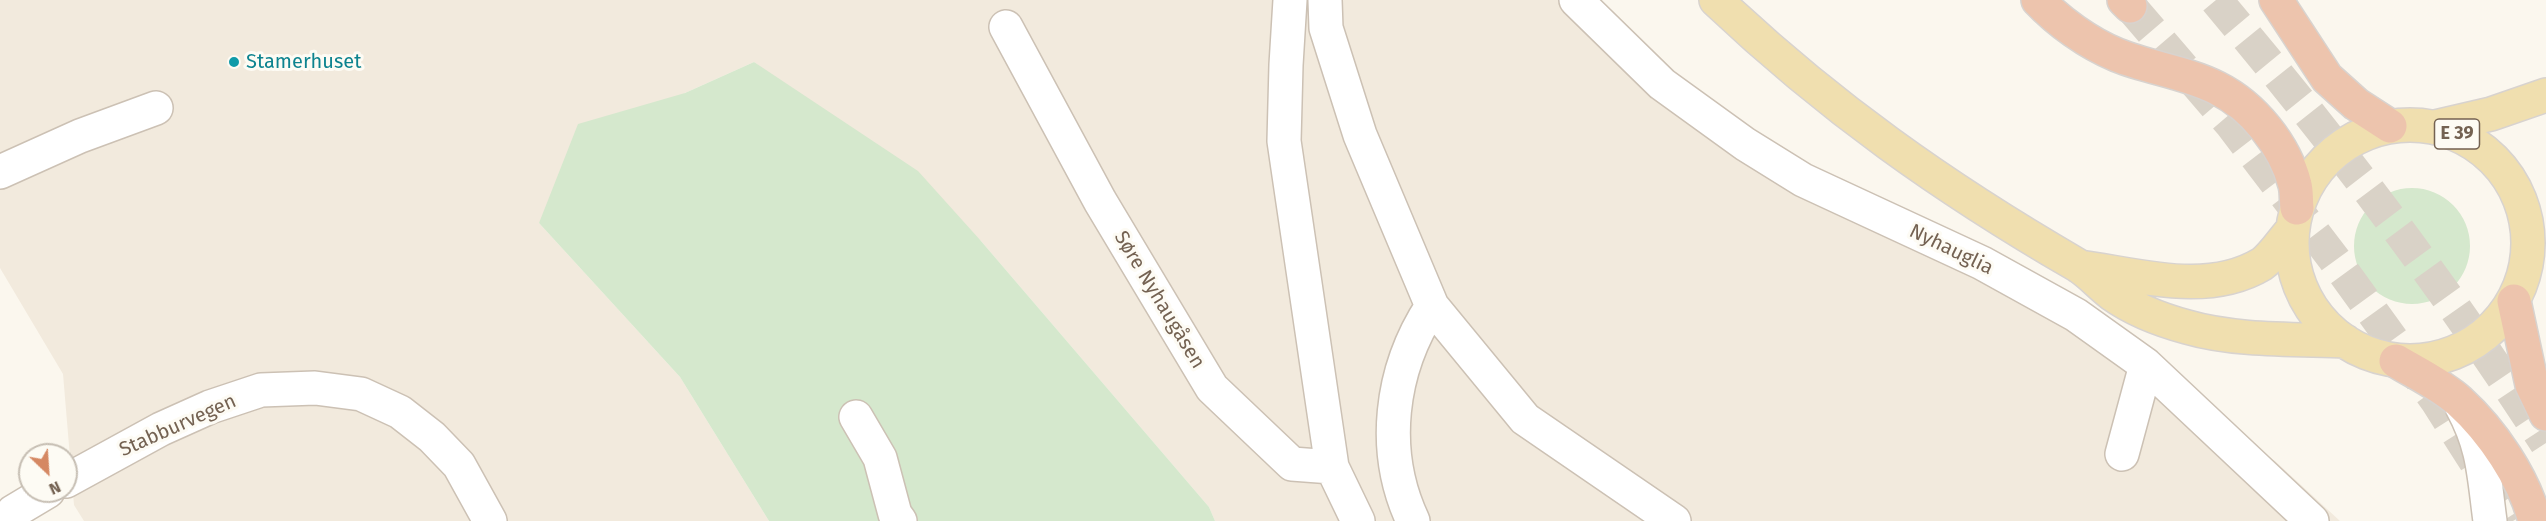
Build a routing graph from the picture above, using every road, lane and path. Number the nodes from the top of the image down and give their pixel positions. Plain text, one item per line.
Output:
1 (1290, 0) edge
2 (1325, 0) edge
3 (1576, 0) edge
4 (1716, 0) edge
5 (2038, 0) edge
6 (2276, 0) edge
7 (1006, 27) dead end
8 (2546, 95) edge
9 (156, 108) dead end
10 (2390, 126) junction
11 (2435, 127) junction
12 (0, 172) edge
13 (2546, 215) edge
14 (2295, 219) junction
15 (2529, 245) junction
16 (2080, 267) junction
17 (2514, 301) junction
18 (1432, 306) junction
19 (2344, 341) junction
20 (2396, 361) junction
21 (2146, 365) junction
22 (2458, 400) junction
23 (2546, 414) edge
24 (856, 417) dead end
25 (2122, 454) dead end
26 (1332, 467) junction
27 (78, 474) edge
28 (490, 521) edge
29 (900, 521) edge
30 (1358, 521) edge
31 (1413, 521) edge
32 (1674, 521) edge
33 (2312, 521) edge
34 (2490, 521) edge
35 (2535, 521) edge

1 - 26 street
2 - 18 street
3 - 21 street, Nyhauglia
4 - 16 main road
5 - 14 highway, E 39
6 - 10 highway
7 - 26 street, Søre Nyhaugåsen
8 - 11 main road
9 - 12 street
10 - 11 main road, E 39
10 - 14 main road, E 39
11 - 15 main road, E 39
13 - 15 main road
14 - 16 main road
14 - 19 main road, E 39
15 - 17 main road, E 39
16 - 19 main road
17 - 20 main road, E 39
17 - 23 highway, E 39
18 - 31 street
18 - 32 street
19 - 20 main road, E 39
20 - 22 highway, E 39
21 - 25 street
21 - 33 street, Nyhauglia
22 - 34 street
22 - 35 highway, E 39
24 - 29 street
26 - 30 street
27 - 28 street, Stabburvegen

